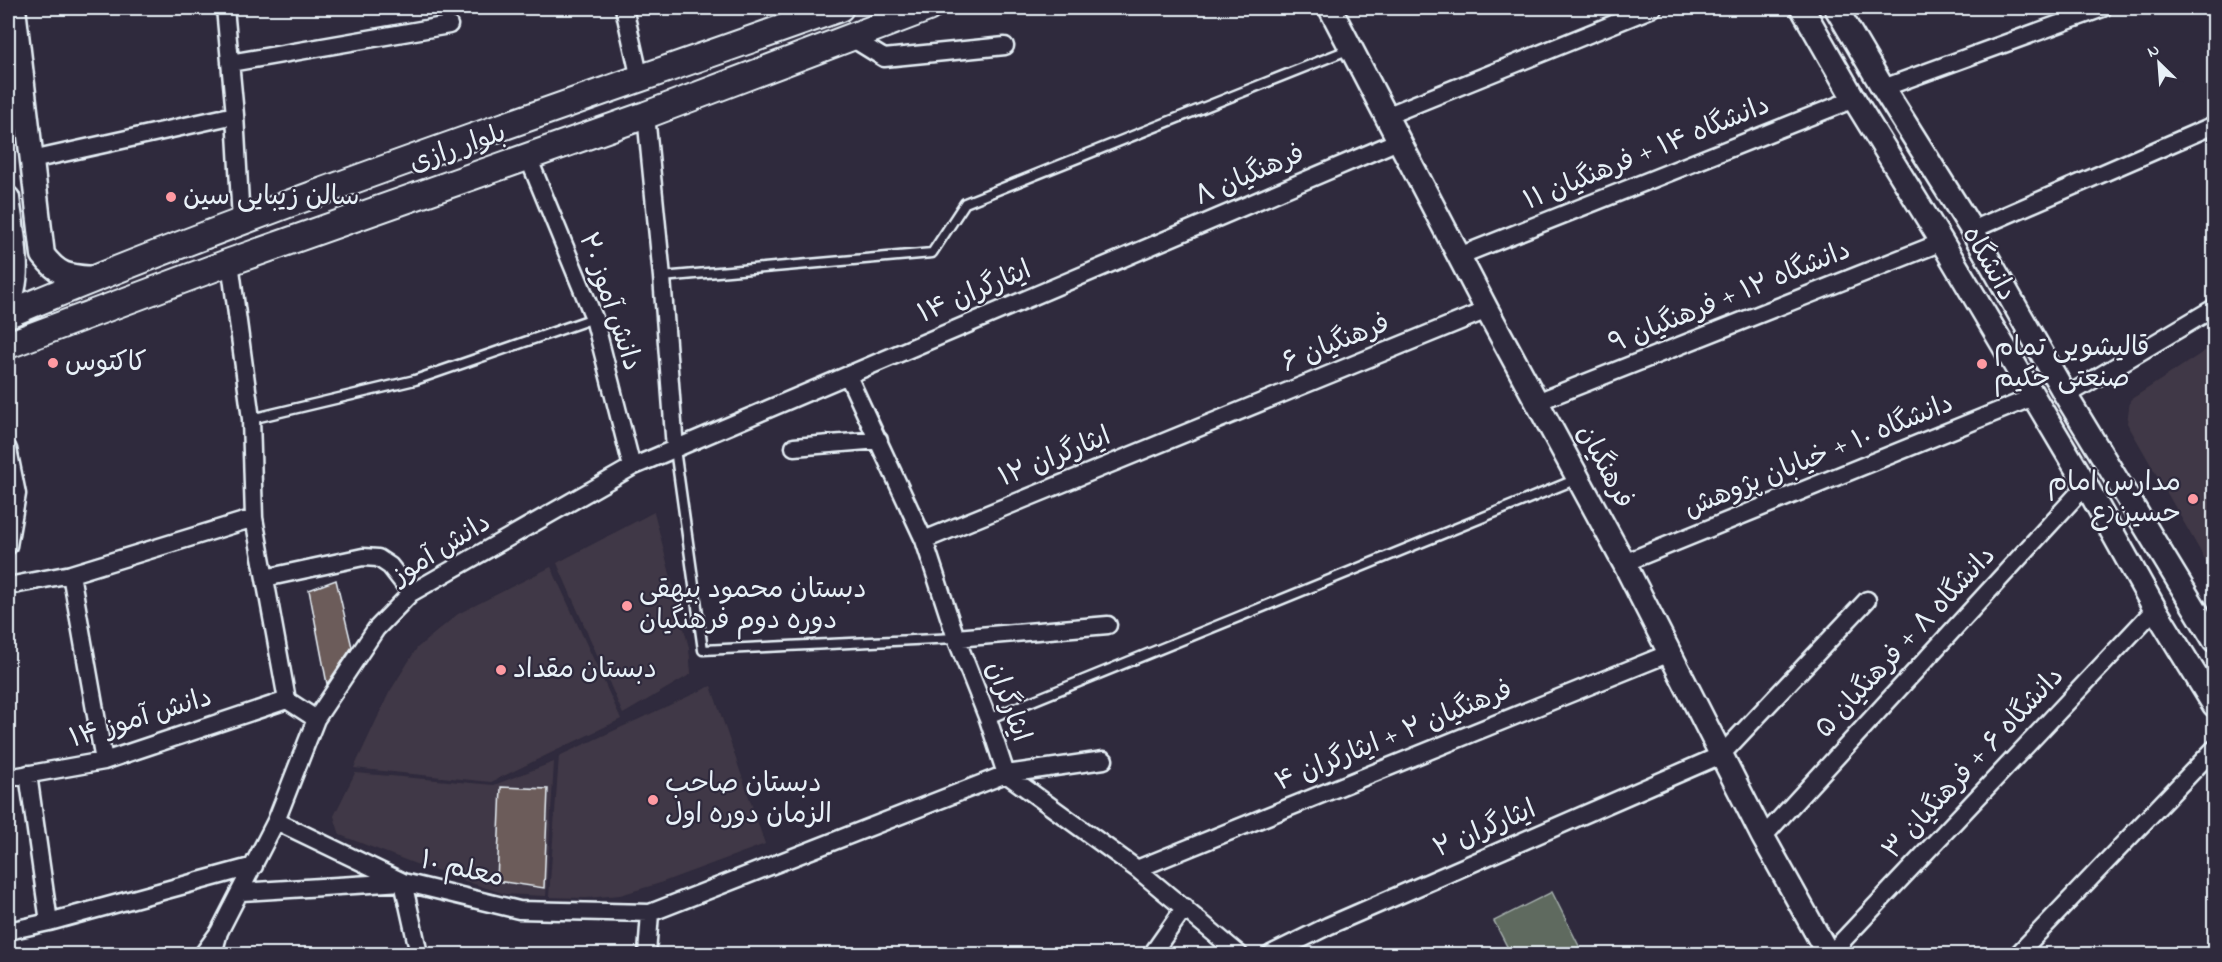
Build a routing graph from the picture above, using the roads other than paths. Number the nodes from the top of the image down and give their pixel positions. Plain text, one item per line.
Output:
1 (14, 8) edge
2 (225, 8) edge
3 (624, 8) edge
4 (840, 8) edge
5 (928, 8) edge
6 (1330, 8) edge
7 (1653, 8) edge
8 (1802, 8) edge
9 (1838, 8) edge
10 (2103, 8) edge
11 (449, 25) dead end
12 (850, 37) junction
13 (1005, 46) dead end
14 (1351, 49) junction
15 (231, 63) junction
16 (640, 79) junction
17 (1882, 88) junction
18 (1854, 99) junction
19 (646, 114) junction
20 (235, 115) junction
21 (1386, 116) junction
22 (2214, 125) edge
23 (1398, 141) junction
24 (528, 157) junction
25 (32, 160) junction
26 (367, 176) junction
27 (36, 202) junction
28 (8, 203) edge
29 (379, 208) junction
30 (241, 222) junction
31 (1972, 230) junction
32 (1942, 242) junction
33 (1459, 256) junction
34 (1123, 258) joint
35 (230, 262) junction
36 (662, 277) junction
37 (93, 278) junction
38 (8, 302) edge
39 (2214, 308) edge
40 (1486, 310) junction
41 (8, 314) edge
42 (594, 318) junction
43 (8, 345) edge
44 (848, 376) junction
45 (2066, 396) junction
46 (2033, 397) junction
47 (1537, 402) junction
48 (251, 419) junction
49 (1205, 425) joint
50 (879, 440) junction
51 (794, 447) dead end
52 (8, 449) edge
53 (675, 449) junction
54 (632, 467) junction
55 (1577, 478) junction
56 (2086, 485) junction
57 (254, 518) junction
58 (924, 540) junction
59 (8, 546) edge
60 (2158, 549) junction
61 (1624, 563) junction
62 (2131, 567) junction
63 (70, 574) junction
64 (265, 578) junction
65 (8, 586) edge
66 (411, 593) junction
67 (1867, 600) dead end
68 (2155, 609) junction
69 (1108, 625) dead end
70 (956, 638) junction
71 (2214, 640) edge
72 (1670, 653) junction
73 (287, 700) junction
74 (2214, 705) edge
75 (316, 719) junction
76 (988, 719) junction
77 (2214, 749) edge
78 (1721, 755) junction
79 (1104, 760) dead end
80 (104, 761) junction
81 (28, 774) junction
82 (1006, 774) junction
83 (8, 778) edge
84 (276, 820) junction
85 (1763, 837) junction
86 (254, 866) junction
87 (1137, 869) junction
88 (403, 882) junction
89 (241, 892) junction
90 (1185, 907) junction
91 (650, 913) junction
92 (49, 922) junction
93 (8, 931) edge
94 (219, 932) junction
95 (202, 954) edge
96 (213, 954) edge
97 (419, 954) edge
98 (647, 954) edge
99 (1152, 954) edge
100 (1239, 954) edge
101 (1271, 954) edge
102 (1829, 954) edge
103 (2018, 954) edge

1 - 25 main road
2 - 15 street
3 - 16 street
4 - 16 main road, بلوار رازی
5 - 12 main road, بلوار رازی
6 - 14 main road, فرهنگیان
7 - 21 street
8 - 18 main road, دانشگاه
9 - 17 main road, دانشگاه
10 - 17 street
11 - 15 street
12 - 13 street
12 - 19 main road, بلوار رازی
14 - 21 main road, فرهنگیان
14 - 36 lane
15 - 20 street
16 - 26 main road, بلوار رازی
17 - 31 main road, دانشگاه
18 - 32 main road, دانشگاه
18 - 33 street, دانشگاه ۱۴ + فرهنگیان ۱۱
19 - 24 main road, بلوار رازی
19 - 36 street
20 - 25 street
20 - 30 street
21 - 23 main road, فرهنگیان
22 - 31 street
23 - 33 main road, فرهنگیان
23 - 34 street, فرهنگیان ۸
24 - 29 main road, بلوار رازی
24 - 42 street, دانش آموز ۲۰
25 - 27 main road
26 - 29 main road
26 - 30 main road, بلوار رازی
27 - 28 main road
27 - 37 main road
28 - 38 main road
29 - 35 main road, بلوار رازی
30 - 37 main road, بلوار رازی
31 - 45 main road, دانشگاه
32 - 46 main road, دانشگاه
32 - 47 street, دانشگاه ۱۲ + فرهنگیان ۹
33 - 40 main road, فرهنگیان
34 - 44 street, ایثارگران ۱۴
35 - 43 main road, بلوار رازی
35 - 48 street
36 - 53 street
37 - 41 main road, بلوار رازی
39 - 45 street
40 - 47 main road, فرهنگیان
40 - 49 street, فرهنگیان ۶
42 - 48 lane
42 - 54 street, دانش آموز ۲۰
44 - 50 street, ایثارگران
44 - 53 street, دانش آموز
45 - 60 main road, دانشگاه
46 - 56 main road, دانشگاه
46 - 61 street, دانشگاه ۱۰ + خیابان پژوهش
47 - 55 main road, فرهنگیان
48 - 57 street
49 - 58 street, ایثارگران ۱۲
50 - 51 street
50 - 58 street, ایثارگران
52 - 59 street
53 - 54 street, دانش آموز
53 - 70 lane
54 - 66 street, دانش آموز
55 - 61 main road, فرهنگیان
55 - 76 lane
56 - 62 main road, دانشگاه
56 - 85 street, دانشگاه ۸ + فرهنگیان ۵
57 - 63 street
57 - 64 street
58 - 70 street, ایثارگران
60 - 62 main road
60 - 71 main road, دانشگاه
61 - 72 main road, فرهنگیان
62 - 68 main road, دانشگاه
63 - 65 street
63 - 80 street
64 - 66 street
64 - 73 street
66 - 75 street, دانش آموز
67 - 78 street
68 - 74 main road, دانشگاه
68 - 102 street, دانشگاه ۶ + فرهنگیان ۳
69 - 70 street
70 - 76 street, ایثارگران
72 - 78 main road, فرهنگیان
72 - 87 street, فرهنگیان ۲ + ایثارگران ۴
73 - 75 street
73 - 80 street, دانش آموز ۱۴
75 - 84 street, دانش آموز
76 - 82 street, ایثارگران
77 - 103 street
78 - 85 main road, فرهنگیان
78 - 101 street, ایثارگران ۲
79 - 82 street
80 - 81 street, دانش آموز ۱۴
81 - 83 street, دانش آموز ۱۴
81 - 92 street
82 - 87 street, ایثارگران
82 - 91 street
84 - 86 street, دانش آموز
84 - 88 street, معلم ۱۰
85 - 102 main road, فرهنگیان
86 - 89 street, دانش آموز
86 - 92 street
87 - 90 street, ایثارگران
88 - 89 street
88 - 91 street, معلم ۱۰
88 - 97 street
89 - 94 street, دانش آموز
90 - 99 street
90 - 100 street, ایثارگران
91 - 98 street
92 - 93 street
94 - 95 street
94 - 96 street

